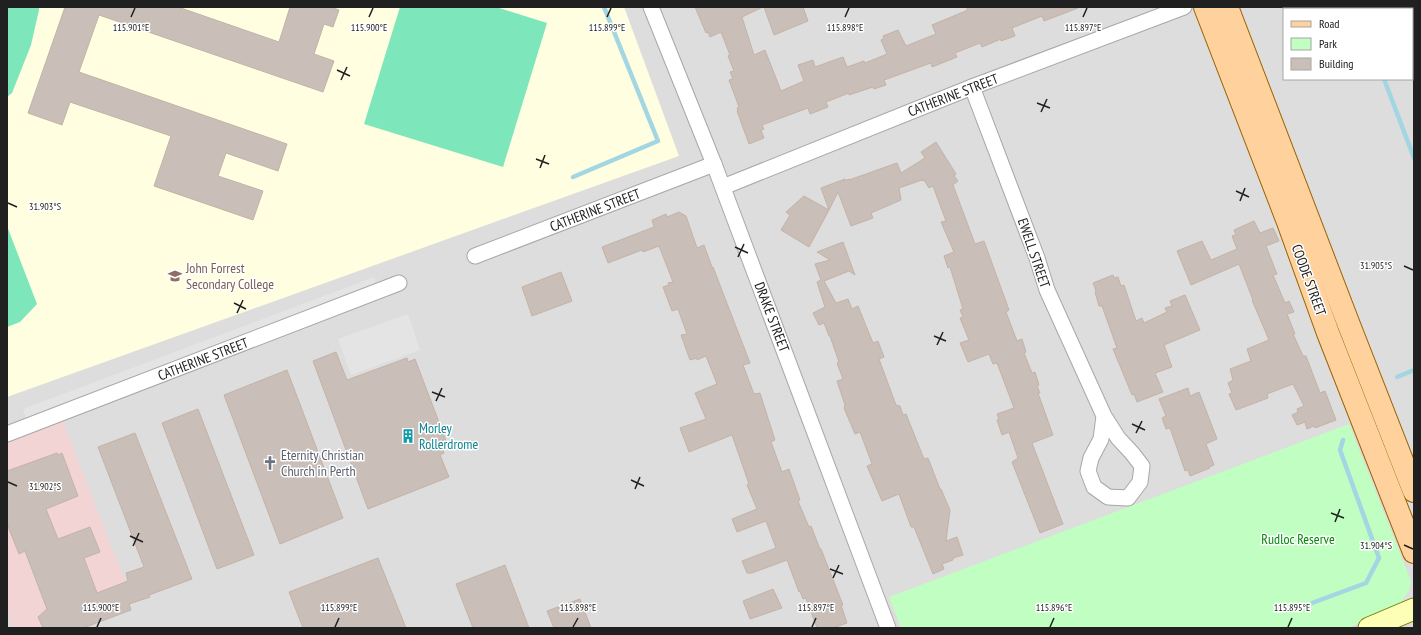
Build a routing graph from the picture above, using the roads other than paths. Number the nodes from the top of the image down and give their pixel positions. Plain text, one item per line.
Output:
1 (651, 7) edge
2 (1184, 7) edge
3 (1205, 7) edge
4 (1228, 7) edge
5 (972, 87) junction
6 (714, 164) junction
7 (723, 187) junction
8 (475, 256) dead end
9 (400, 283) dead end
10 (1104, 416) junction
11 (7, 434) edge
12 (1414, 491) edge
13 (1414, 552) edge
14 (1414, 610) edge
15 (888, 628) edge
16 (1369, 628) edge

1 - 6 street, DRAKE STREET
2 - 5 street, CATHERINE STREET
3 - 13 main road, COODE STREET
4 - 12 main road, COODE STREET
5 - 7 street, CATHERINE STREET
5 - 10 street, EWELL STREET
6 - 7 street, DRAKE STREET
6 - 8 street, CATHERINE STREET
7 - 15 street, DRAKE STREET
9 - 11 street, CATHERINE STREET
10 - 10 street, EWELL STREET
14 - 16 main road

